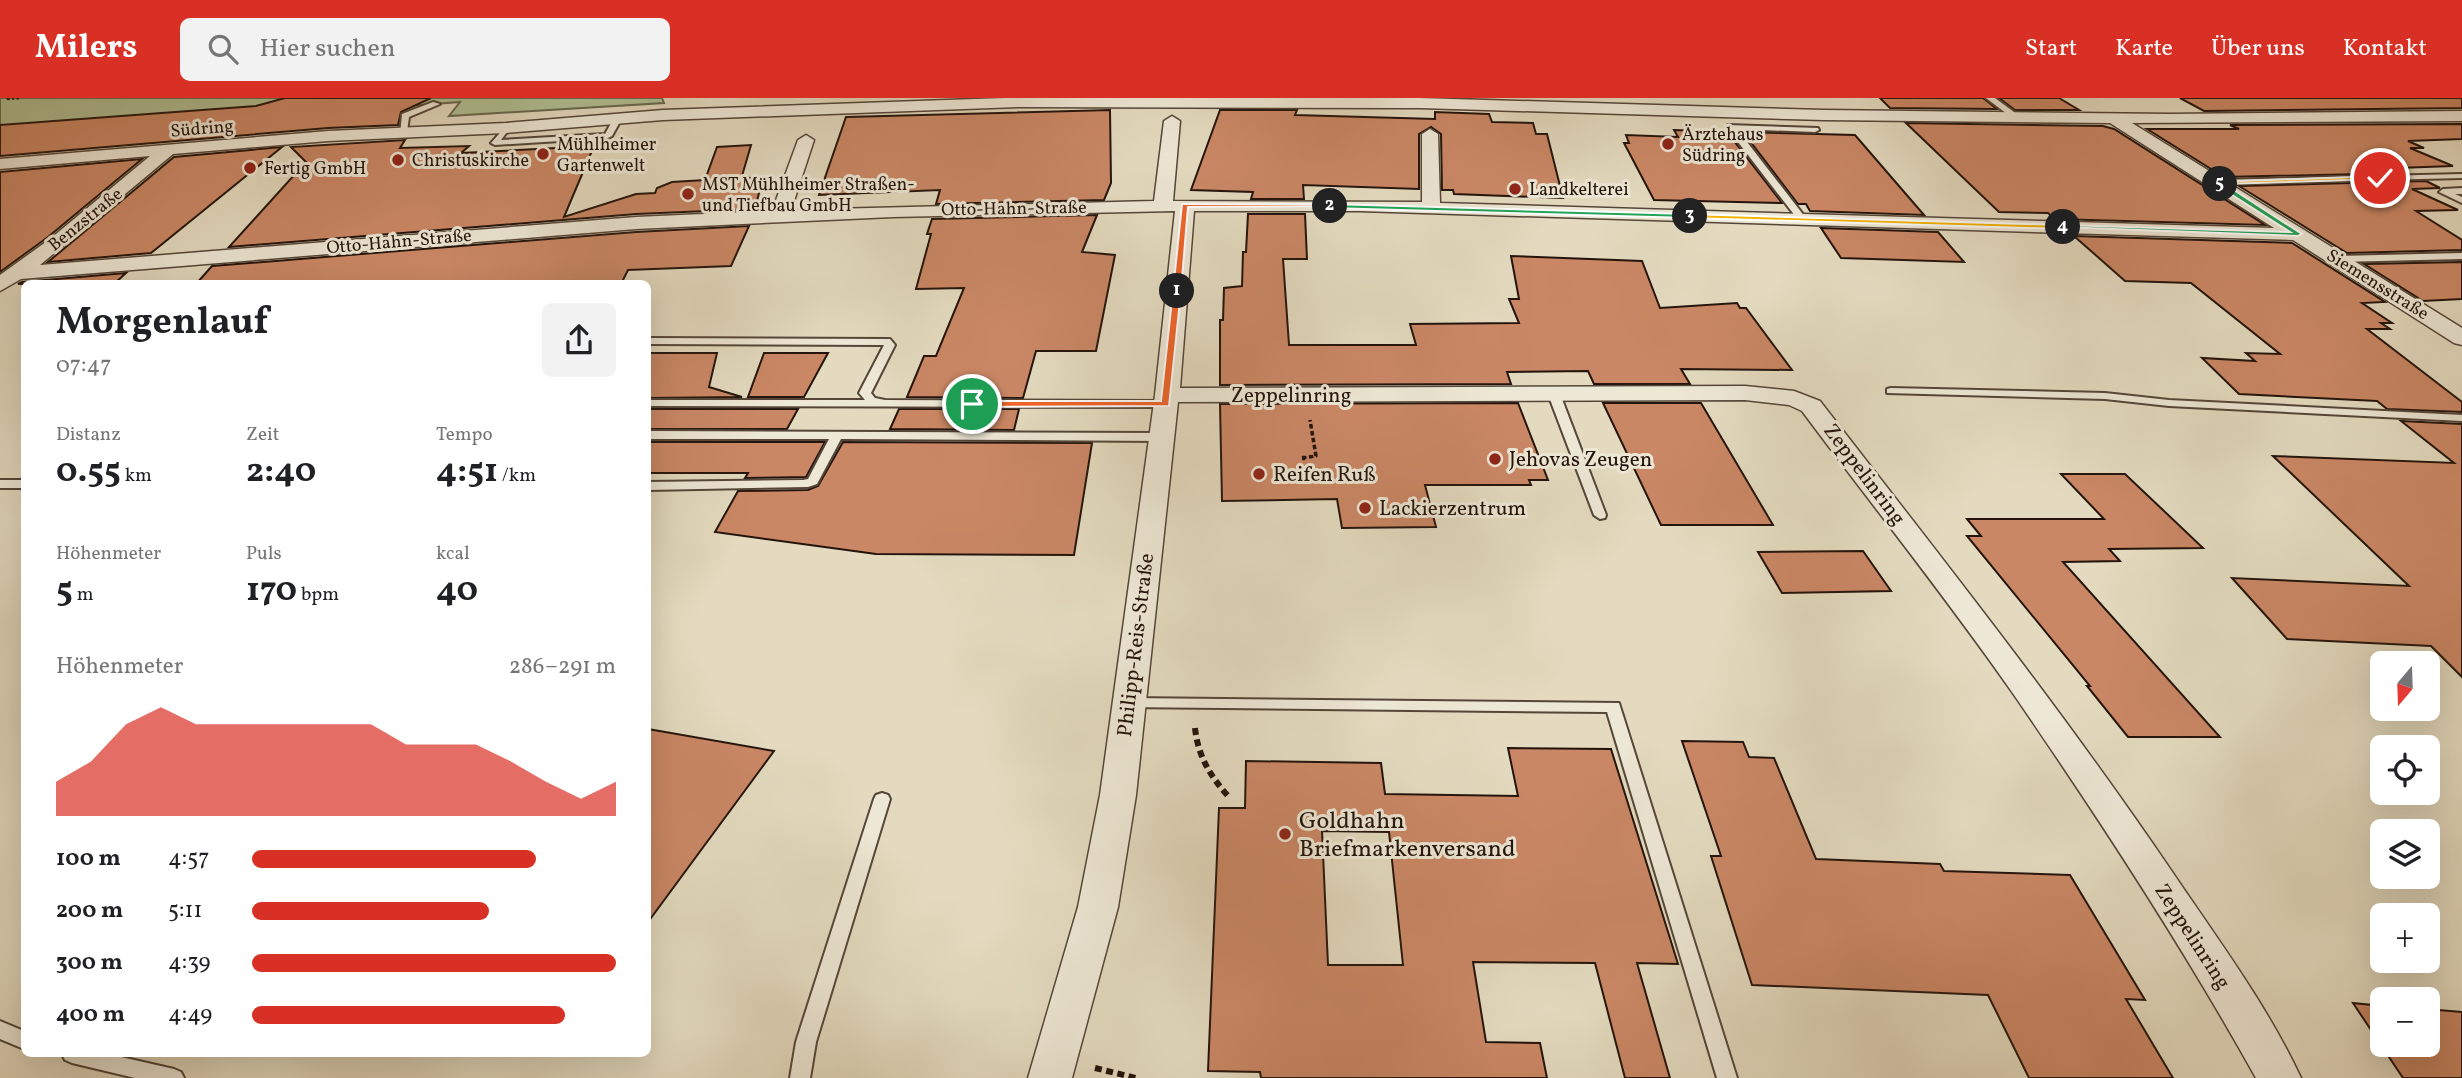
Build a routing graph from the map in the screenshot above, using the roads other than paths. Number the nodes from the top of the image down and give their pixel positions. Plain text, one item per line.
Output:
1 (1700, 98) edge
2 (1990, 98) edge
3 (436, 104) dead end
4 (1711, 112) junction
5 (2462, 114) edge
6 (2018, 118) junction
7 (2115, 119) junction
8 (1172, 121) dead end
9 (1815, 130) dead end
10 (403, 132) junction
11 (1430, 134) dead end
12 (806, 140) dead end
13 (169, 150) junction
14 (0, 163) edge
15 (2462, 176) edge
16 (2216, 182) junction
17 (2462, 191) edge
18 (2462, 200) edge
19 (1174, 205) junction
20 (1431, 208) junction
21 (780, 215) junction
22 (1802, 219) junction
23 (2298, 234) junction
24 (2462, 256) edge
25 (2338, 259) junction
26 (18, 273) junction
27 (0, 285) edge
28 (2462, 338) edge
29 (651, 341) edge
30 (1891, 391) dead end
31 (1554, 394) junction
32 (1166, 400) junction
33 (651, 403) edge
34 (888, 404) junction
35 (2462, 418) edge
36 (651, 435) edge
37 (838, 436) junction
38 (1161, 437) junction
39 (0, 484) edge
40 (21, 484) edge
41 (651, 486) edge
42 (1601, 515) dead end
43 (1128, 704) junction
44 (882, 799) dead end
45 (0, 1030) edge
46 (21, 1039) edge
47 (85, 1057) edge
48 (174, 1078) edge
49 (800, 1078) edge
50 (1050, 1078) edge
51 (1727, 1078) edge
52 (2280, 1078) edge

1 - 4 street
2 - 6 lane
3 - 10 lane
4 - 6 street, Südring
4 - 10 street, Südring
5 - 7 street, Südring
6 - 7 street, Südring
7 - 16 street, Siemensstraße
8 - 19 street
9 - 22 lane
10 - 13 street, Südring
11 - 20 street
12 - 21 street
13 - 14 street, Südring
13 - 26 street, Benzstraße
15 - 16 lane
16 - 23 street, Siemensstraße
17 - 18 lane
19 - 20 street, Otto-Hahn-Straße
19 - 21 street, Otto-Hahn-Straße
19 - 32 street, Philipp-Reis-Straße
20 - 22 street, Otto-Hahn-Straße
21 - 26 street, Otto-Hahn-Straße
22 - 23 street, Otto-Hahn-Straße
23 - 25 street, Siemensstraße
24 - 25 lane
25 - 28 street, Siemensstraße
26 - 27 street, Benzstraße
29 - 34 lane
30 - 35 lane
31 - 32 street, Zeppelinring
31 - 42 lane
31 - 52 street, Zeppelinring
32 - 34 lane
32 - 38 street, Philipp-Reis-Straße
33 - 34 lane
36 - 37 lane
37 - 38 lane
37 - 41 lane
38 - 43 street, Philipp-Reis-Straße
39 - 40 lane
43 - 50 street, Philipp-Reis-Straße
43 - 51 lane
44 - 49 lane
45 - 46 lane
47 - 48 lane

